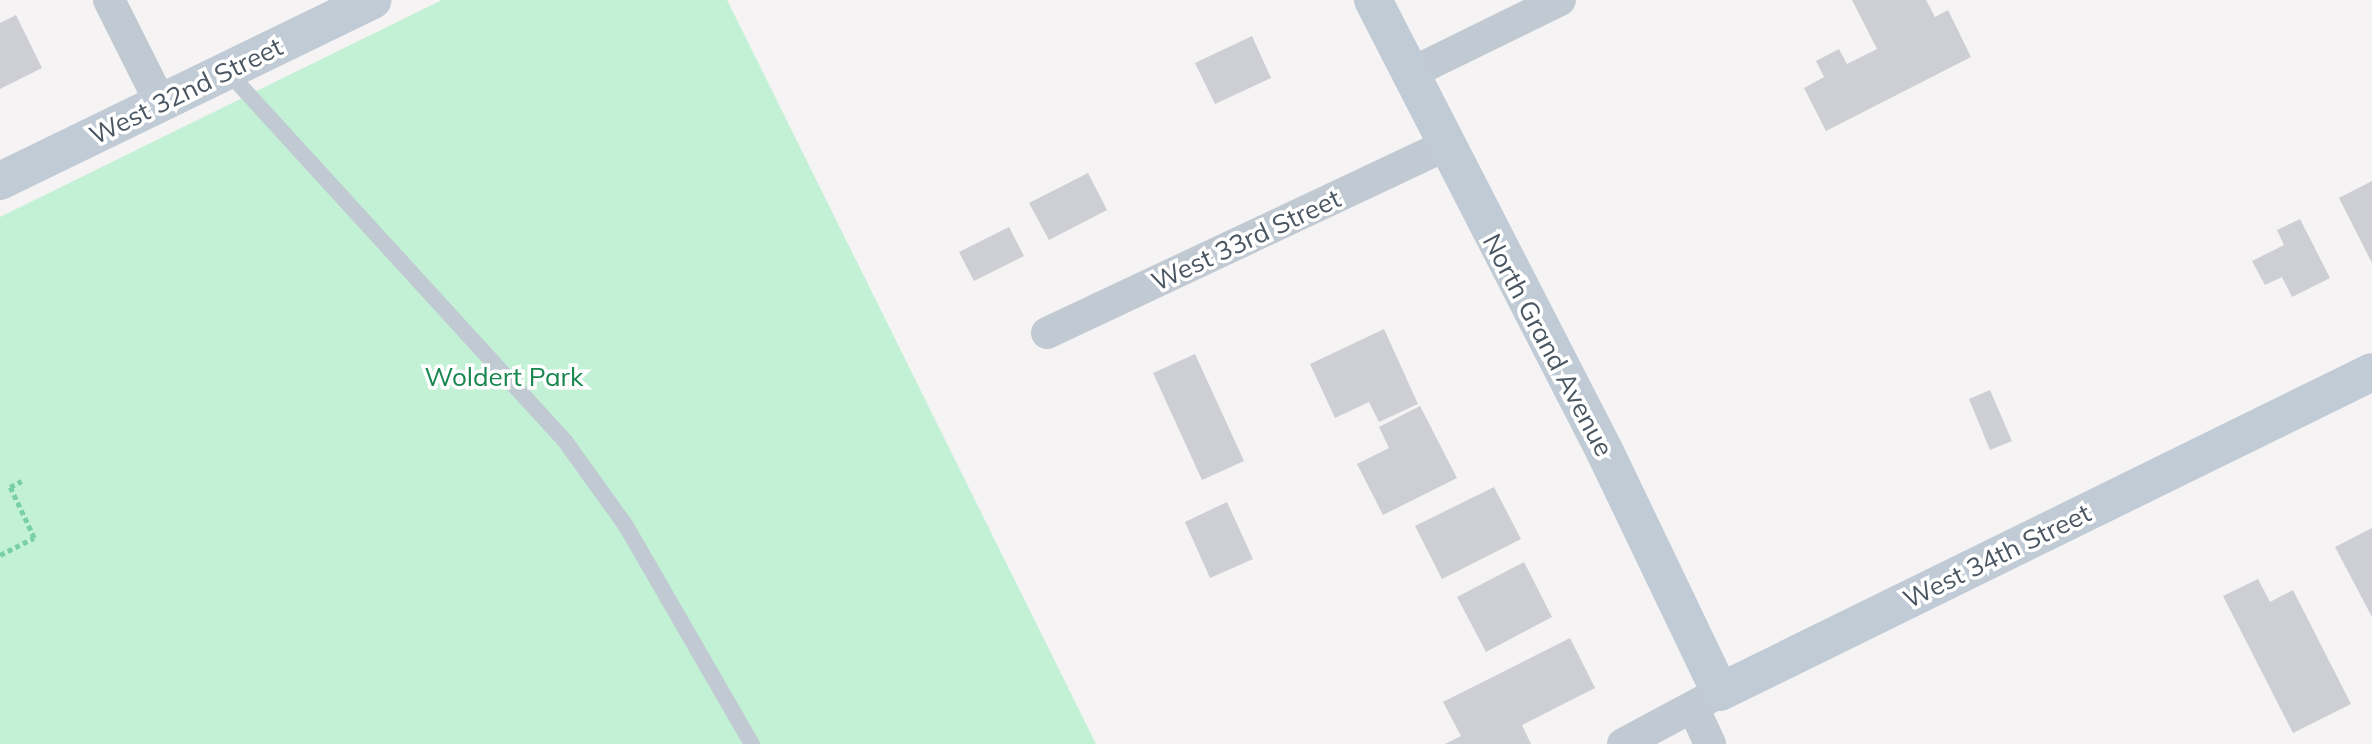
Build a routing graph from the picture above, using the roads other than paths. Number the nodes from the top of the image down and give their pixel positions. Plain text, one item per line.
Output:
1 (109, 0) edge
2 (372, 0) edge
3 (1373, 0) edge
4 (1560, 0) edge
5 (228, 71) junction
6 (1409, 74) junction
7 (161, 104) junction
8 (1444, 146) junction
9 (0, 181) edge
10 (1047, 333) dead end
11 (2372, 372) edge
12 (1707, 699) junction
13 (752, 744) edge
14 (1623, 744) edge
15 (1710, 744) edge

1 - 7 street
2 - 5 street, West 32nd Street
3 - 6 street, North Grand Avenue
4 - 6 street
5 - 7 street, West 32nd Street
5 - 13 lane
6 - 8 street, North Grand Avenue
7 - 9 street, West 32nd Street
8 - 10 street, West 33rd Street
8 - 12 street, North Grand Avenue
11 - 12 street, West 34th Street
12 - 14 street, West 34th Street
12 - 15 street, North Grand Avenue

